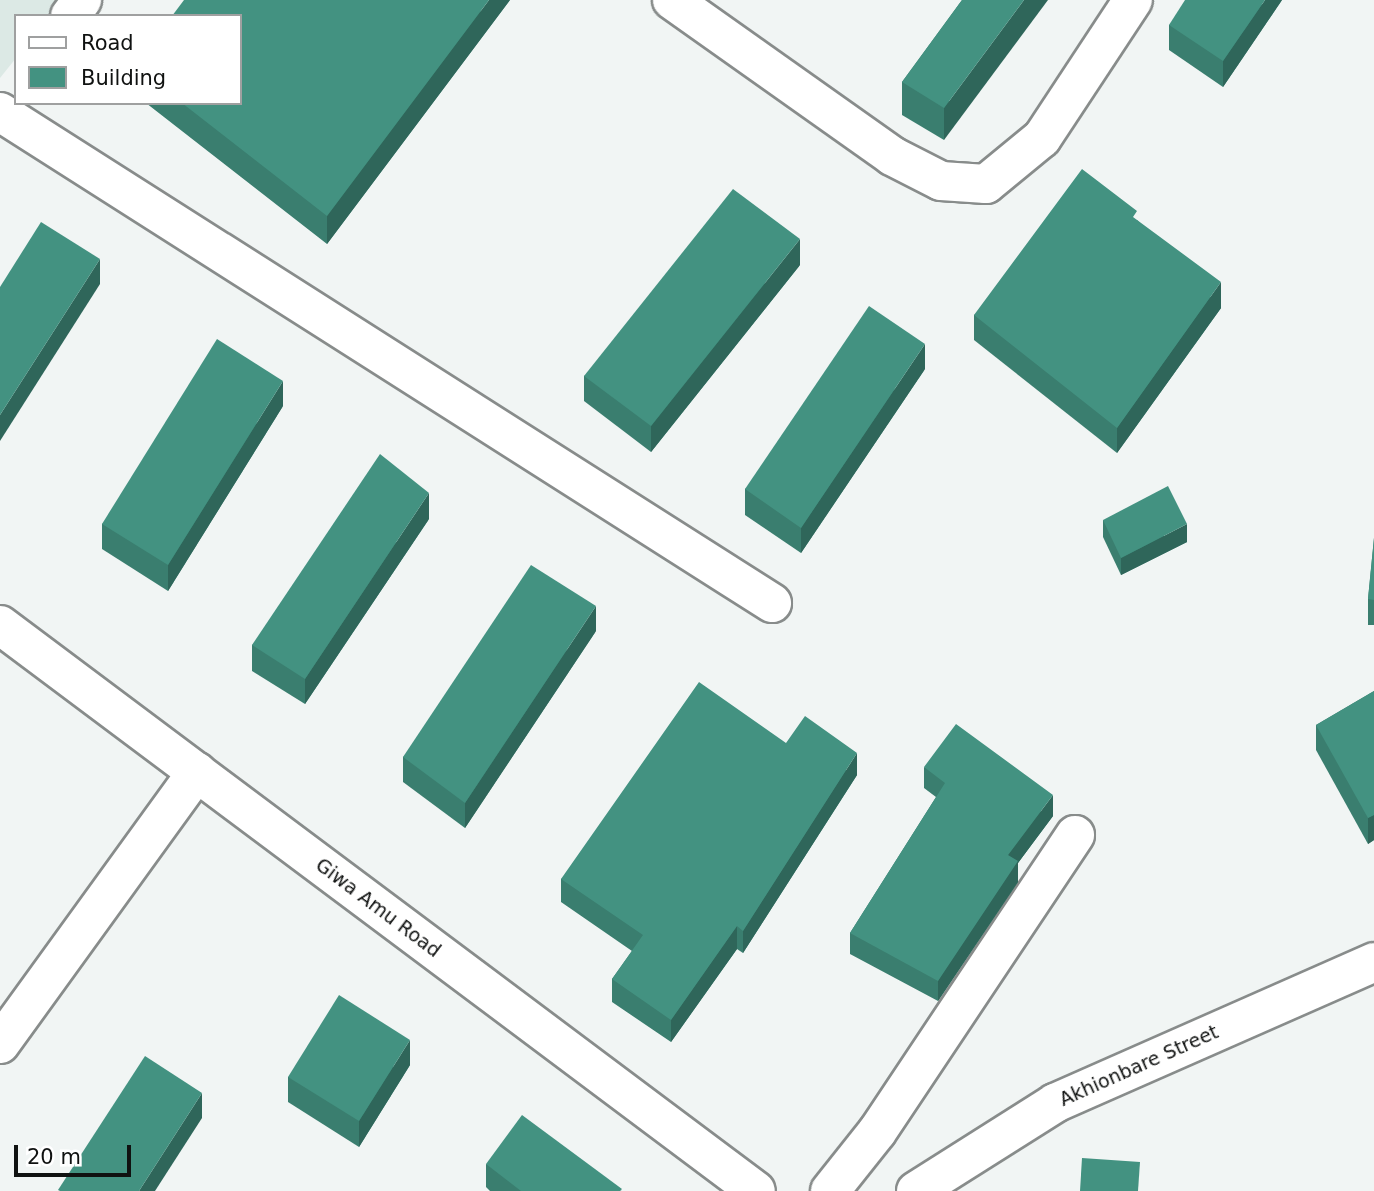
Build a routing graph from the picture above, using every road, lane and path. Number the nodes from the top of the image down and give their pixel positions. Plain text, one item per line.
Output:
1 (672, 0) edge
2 (1133, 0) edge
3 (14, 88) edge
4 (0, 106) edge
5 (0, 112) edge
6 (772, 603) dead end
7 (0, 625) edge
8 (197, 772) junction
9 (1075, 835) dead end
10 (1374, 962) edge
11 (0, 1045) edge
12 (756, 1191) edge
13 (830, 1191) edge
14 (916, 1191) edge

1 - 2 street
3 - 4 street
5 - 6 street
7 - 8 street, Giwa Amu Road
8 - 11 street
8 - 12 street, Giwa Amu Road
9 - 13 street
10 - 14 street, Akhionbare Street

